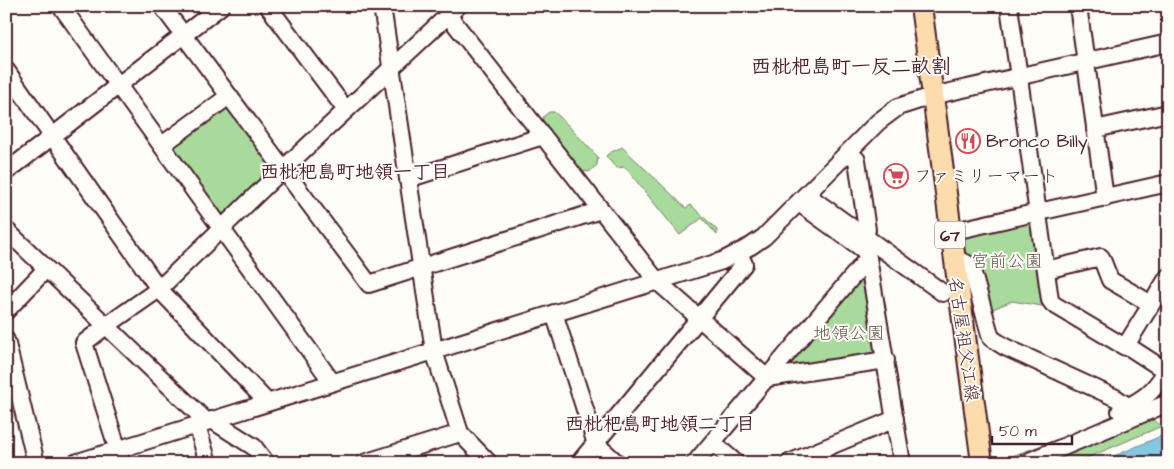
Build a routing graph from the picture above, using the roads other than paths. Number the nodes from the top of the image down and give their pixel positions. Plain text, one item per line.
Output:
1 (61, 6) edge
2 (162, 6) edge
3 (222, 6) edge
4 (268, 6) edge
5 (382, 6) edge
6 (921, 6) edge
7 (1009, 6) edge
8 (1078, 6) edge
9 (453, 11) edge
10 (184, 35) junction
11 (1168, 43) edge
12 (1085, 61) junction
13 (391, 68) junction
14 (6, 70) edge
15 (1019, 76) junction
16 (118, 85) junction
17 (229, 96) junction
18 (932, 96) junction
19 (346, 110) junction
20 (1168, 113) edge
21 (1095, 129) junction
22 (52, 136) junction
23 (543, 136) junction
24 (162, 145) junction
25 (849, 152) junction
26 (283, 169) junction
27 (6, 172) edge
28 (408, 179) junction
29 (1168, 183) edge
30 (1105, 198) junction
31 (803, 199) junction
32 (601, 210) junction
33 (1038, 212) junction
34 (221, 228) junction
35 (6, 230) edge
36 (950, 232) junction
37 (863, 235) junction
38 (739, 253) junction
39 (868, 258) junction
40 (953, 258) junction
41 (421, 267) junction
42 (46, 269) junction
43 (1046, 270) junction
44 (1168, 277) edge
45 (657, 281) junction
46 (159, 289) junction
47 (943, 292) dead end
48 (1150, 304) junction
49 (6, 310) edge
50 (554, 313) junction
51 (699, 319) junction
52 (106, 326) junction
53 (6, 340) edge
54 (1126, 345) junction
55 (434, 351) junction
56 (886, 360) junction
57 (1167, 370) edge
58 (767, 378) junction
59 (332, 382) junction
60 (268, 402) junction
61 (1168, 403) edge
62 (1129, 407) junction
63 (895, 419) junction
64 (205, 422) junction
65 (460, 433) junction
66 (713, 443) junction
67 (1075, 443) junction
68 (596, 444) junction
69 (120, 456) edge
70 (36, 463) edge
71 (75, 463) edge
72 (208, 463) edge
73 (266, 463) edge
74 (364, 463) edge
75 (489, 463) edge
76 (579, 463) edge
77 (617, 463) edge
78 (696, 463) edge
79 (736, 463) edge
80 (789, 463) edge
81 (902, 463) edge
82 (982, 463) edge
83 (1025, 463) edge

1 - 16 street
2 - 10 street
3 - 10 street
4 - 19 street
5 - 13 street
6 - 18 main road, 名古屋祖父江線 / 67
7 - 15 street
8 - 12 street
9 - 13 street
9 - 23 street
10 - 16 street
10 - 17 street
11 - 12 street
12 - 15 street
12 - 21 street
13 - 19 street
13 - 28 street
14 - 22 street
15 - 18 street
15 - 33 street
16 - 22 street
16 - 24 street
17 - 24 street
17 - 26 street
18 - 25 street
18 - 36 main road, 名古屋祖父江線 / 67
19 - 26 street
20 - 21 street
21 - 30 street
22 - 27 street
22 - 46 street
23 - 28 street
23 - 32 street
24 - 34 street
25 - 31 street
25 - 37 street
26 - 34 street
26 - 41 street
28 - 41 street
29 - 30 street
30 - 33 street
31 - 37 street
31 - 38 street
31 - 39 street
32 - 41 street
32 - 45 street
33 - 36 street
33 - 43 street
34 - 46 street
34 - 59 street
35 - 42 street
36 - 40 main road, 名古屋祖父江線 / 67
37 - 47 street
38 - 45 street
38 - 51 street
39 - 56 street
39 - 58 street
40 - 62 street
40 - 82 main road, 名古屋祖父江線 / 67
41 - 55 street
42 - 49 street
42 - 52 street
43 - 48 street
43 - 54 street
44 - 48 street
45 - 50 street
45 - 51 street
46 - 52 street
46 - 60 street
48 - 54 street
50 - 55 street
50 - 68 street
51 - 58 street
51 - 68 street
52 - 64 street
52 - 69 street
53 - 70 street
54 - 57 street
55 - 59 street
55 - 65 street
56 - 58 street
56 - 63 street
57 - 62 street
58 - 66 street
59 - 60 street
60 - 64 street
61 - 67 street
62 - 67 street
63 - 80 street
63 - 81 street
64 - 69 street
64 - 72 street
64 - 73 street
65 - 74 street
65 - 75 street
66 - 78 street
66 - 79 street
67 - 83 street
68 - 76 street
68 - 77 street
69 - 71 street

